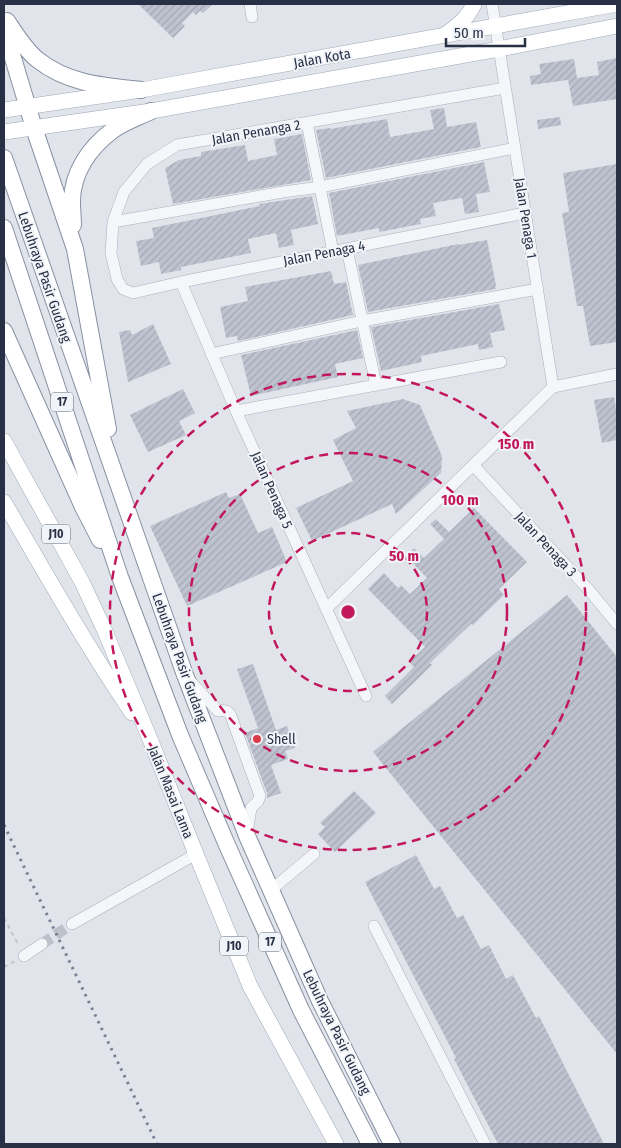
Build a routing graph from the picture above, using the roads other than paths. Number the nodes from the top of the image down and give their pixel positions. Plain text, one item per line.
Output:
1 (250, 4) edge
2 (474, 4) edge
3 (492, 4) edge
4 (617, 4) edge
5 (4, 17) edge
6 (252, 17) dead end
7 (617, 26) edge
8 (495, 27) junction
9 (4, 28) edge
10 (442, 36) junction
11 (499, 49) junction
12 (505, 88) junction
13 (141, 90) junction
14 (27, 107) junction
15 (4, 110) edge
16 (151, 110) junction
17 (307, 123) junction
18 (34, 128) junction
19 (4, 132) edge
20 (515, 148) junction
21 (4, 158) edge
22 (320, 187) junction
23 (525, 213) junction
24 (113, 222) junction
25 (4, 228) edge
26 (75, 249) junction
27 (347, 249) junction
28 (333, 252) junction
29 (181, 282) junction
30 (123, 289) joint
31 (538, 289) junction
32 (362, 321) junction
33 (4, 331) edge
34 (212, 354) junction
35 (501, 362) dead end
36 (617, 374) edge
37 (376, 385) junction
38 (554, 387) junction
39 (236, 411) junction
40 (4, 441) edge
41 (473, 465) junction
42 (4, 502) edge
43 (125, 505) junction
44 (120, 577) junction
45 (326, 608) junction
46 (617, 624) edge
47 (104, 629) junction
48 (84, 636) junction
49 (185, 675) junction
50 (366, 696) dead end
51 (150, 739) junction
52 (247, 836) junction
53 (196, 854) junction
54 (314, 854) dead end
55 (271, 890) junction
56 (72, 924) tunnel mouth
57 (374, 926) dead end
58 (42, 944) tunnel mouth
59 (24, 956) road end
60 (336, 1144) edge
61 (370, 1144) edge
62 (392, 1144) edge
63 (485, 1144) edge

1 - 6 street
2 - 10 main road
3 - 8 street, Jalan Penaga 1
4 - 8 main road, Jalan Kota
5 - 13 highway
7 - 11 main road, Jalan Kota
8 - 10 main road, Jalan Kota
8 - 11 street, Jalan Penaga 1
9 - 14 highway
10 - 13 main road, Jalan Kota
11 - 12 street, Jalan Penaga 1
11 - 16 main road, Jalan Kota
12 - 17 street, Jalan Penanga 2
12 - 20 street, Jalan Penaga 1
13 - 14 main road, Jalan Kota
14 - 15 main road, Jalan Kota
14 - 18 highway
16 - 18 main road, Jalan Kota
16 - 26 highway
17 - 22 street
17 - 24 street, Jalan Penanga 2
18 - 19 main road, Jalan Kota
18 - 26 highway
20 - 22 street
20 - 23 street, Jalan Penaga 1
21 - 43 highway, Lebuhraya Pasir Gudang / 17
22 - 24 street
22 - 28 street
23 - 27 street, Jalan Penaga 4
23 - 31 street, Jalan Penaga 1
24 - 30 street, Jalan Penanga 2
25 - 44 highway, Lebuhraya Pasir Gudang / 17
26 - 43 highway
27 - 28 street, Jalan Penaga 4
27 - 32 street
28 - 29 street, Jalan Penaga 4
29 - 30 street, Jalan Penaga 4
29 - 34 street, Jalan Penaga 5
31 - 32 street
31 - 38 street, Jalan Penaga 1
32 - 34 street
32 - 37 street
33 - 44 highway
34 - 39 street, Jalan Penaga 5
35 - 37 street
36 - 38 street
37 - 39 street
38 - 41 street
39 - 45 street, Jalan Penaga 5
40 - 47 main road, Jalan Masai Lama / J10
41 - 45 street
41 - 46 street, Jalan Penaga 3
42 - 48 main road
43 - 49 highway, Lebuhraya Pasir Gudang / 17
44 - 61 highway, Lebuhraya Pasir Gudang / 17
45 - 50 street, Jalan Penaga 5
47 - 48 main road
47 - 51 main road, Jalan Masai Lama / J10
48 - 51 main road
49 - 52 highway, Lebuhraya Pasir Gudang / 17
49 - 52 street
51 - 53 main road, Jalan Masai Lama / J10
52 - 55 highway, Lebuhraya Pasir Gudang / 17
53 - 56 street
53 - 60 main road, Jalan Masai Lama / J10
54 - 55 street
55 - 62 highway, Lebuhraya Pasir Gudang / 17
57 - 63 street
58 - 59 street

